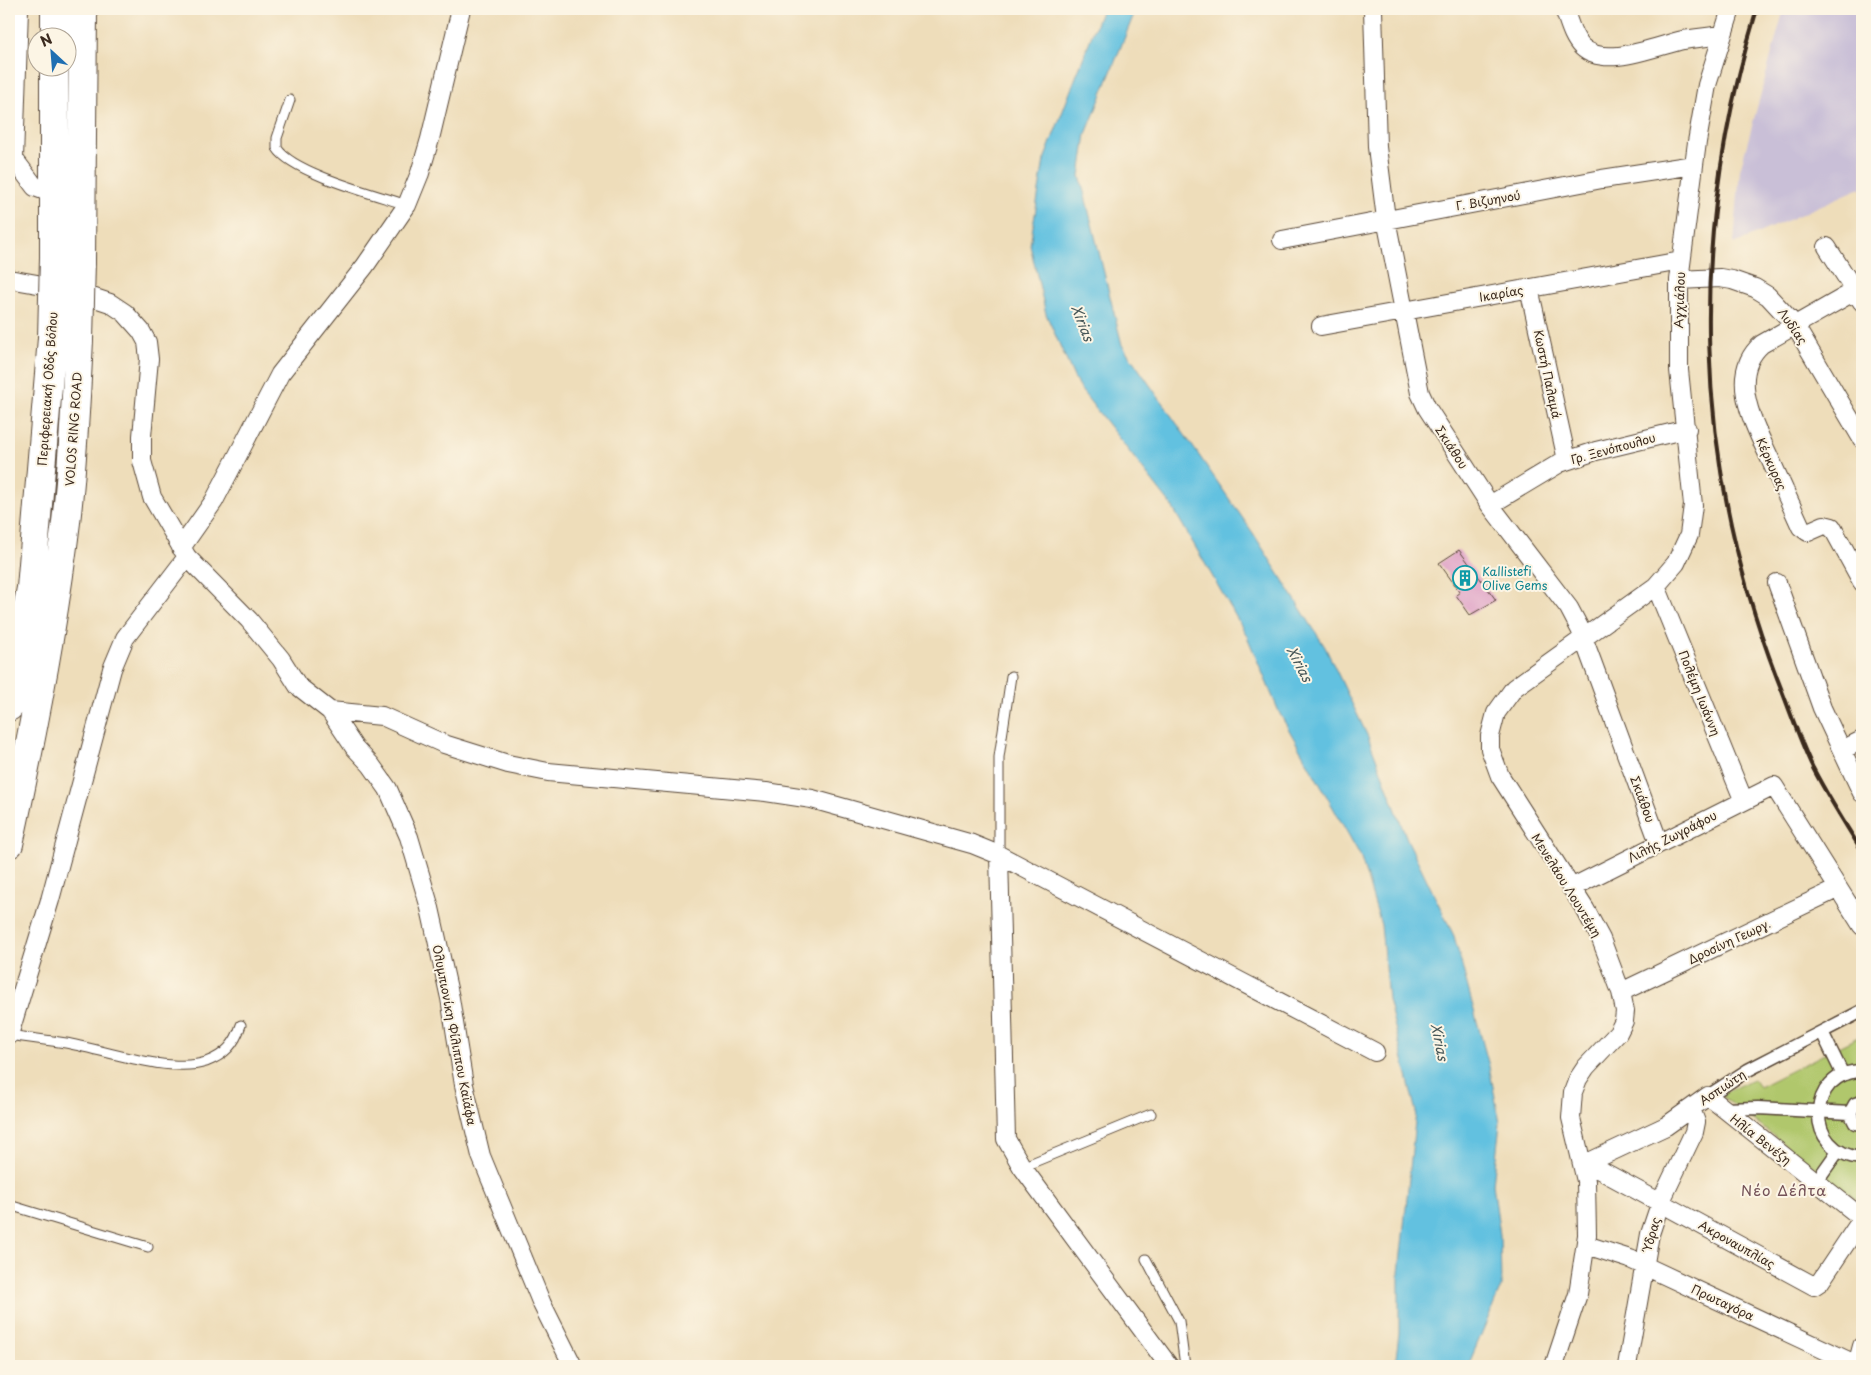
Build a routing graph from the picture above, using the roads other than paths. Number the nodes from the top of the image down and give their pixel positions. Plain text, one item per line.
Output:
1 (19, 9) edge
2 (55, 9) edge
3 (83, 9) edge
4 (461, 9) edge
5 (1374, 9) edge
6 (1564, 9) edge
7 (1731, 9) edge
8 (55, 28) edge
9 (1722, 35) junction
10 (54, 78) edge
11 (290, 100) dead end
12 (12, 163) edge
13 (1694, 165) junction
14 (54, 194) junction
15 (407, 205) junction
16 (1386, 219) junction
17 (1282, 240) dead end
18 (1827, 247) dead end
19 (1681, 261) junction
20 (9, 279) edge
21 (1678, 280) junction
22 (1529, 288) junction
23 (1860, 293) edge
24 (1403, 310) junction
25 (1794, 324) junction
26 (1321, 326) dead end
27 (1687, 429) junction
28 (1862, 439) edge
29 (1567, 460) junction
30 (1490, 504) junction
31 (184, 552) junction
32 (1862, 582) edge
33 (1777, 583) dead end
34 (1656, 586) junction
35 (1585, 639) junction
36 (1011, 676) dead end
37 (9, 707) edge
38 (330, 711) junction
39 (1862, 740) edge
40 (1842, 750) junction
41 (1862, 793) edge
42 (1743, 799) junction
43 (1659, 843) junction
44 (9, 844) edge
45 (999, 855) junction
46 (1571, 888) junction
47 (1838, 889) junction
48 (1862, 926) edge
49 (1621, 992) junction
50 (1862, 1011) edge
51 (241, 1025) dead end
52 (1822, 1032) junction
53 (9, 1035) edge
54 (1375, 1052) dead end
55 (1862, 1071) edge
56 (1843, 1075) junction
57 (1708, 1096) junction
58 (1862, 1102) edge
59 (1691, 1109) junction
60 (1723, 1109) junction
61 (1819, 1111) junction
62 (1151, 1114) dead end
63 (1850, 1114) junction
64 (1862, 1124) edge
65 (1838, 1151) junction
66 (1862, 1158) edge
67 (1585, 1163) junction
68 (1022, 1167) junction
69 (1816, 1182) junction
70 (1662, 1202) junction
71 (9, 1205) edge
72 (1862, 1219) edge
73 (1586, 1245) junction
74 (148, 1247) dead end
75 (1146, 1259) dead end
76 (1643, 1265) junction
77 (1862, 1346) edge
78 (1857, 1365) edge
79 (573, 1366) edge
80 (1169, 1366) edge
81 (1185, 1366) edge
82 (1554, 1366) edge
83 (1627, 1366) edge

1 - 12 street
2 - 8 main road
3 - 44 main road, VOLOS RING ROAD, bridge
4 - 15 street
5 - 16 street, Σκιάθου
6 - 9 street
7 - 9 street, Αγχιάλου
9 - 13 street, Αγχιάλου
10 - 14 main road, Περιφερειακή Οδός Βόλου
11 - 15 lane
12 - 14 street
13 - 16 street, Γ. Βιζυηνού
13 - 19 street, Αγχιάλου
14 - 37 main road, Περιφερειακή Οδός Βόλου, bridge
15 - 31 street
16 - 17 street, Γ. Βιζυηνού
16 - 24 street, Σκιάθου
18 - 23 street
19 - 21 street, Αγχιάλου
19 - 22 street, Ικαρίας
20 - 31 street
21 - 25 street, Λυδίας
21 - 27 street, Αγχιάλου
22 - 24 street, Ικαρίας
22 - 29 street, Κωστή Παλαμά
23 - 25 street
24 - 26 street, Ικαρίας
24 - 30 street, Σκιάθου
25 - 28 street, Λυδίας
25 - 32 street, Κέρκυρας
27 - 29 street, Γρ. Ξενόπουλου
27 - 34 street, Αγχιάλου
29 - 30 street, Γρ. Ξενόπουλου
30 - 35 street, Σκιάθου
31 - 38 street
31 - 53 street
33 - 40 street
34 - 35 street, Μενελάου Λουντέμη
34 - 42 street, Πολέμη Ιωάννη
35 - 43 street, Σκιάθου
35 - 46 street, Μενελάου Λουντέμη
36 - 45 lane
38 - 45 street
38 - 79 street, Ολυμπιονίκη Φίλιππου Καϊάφα
39 - 40 street
40 - 41 street
42 - 43 street, Λιλής Ζωγράφου
42 - 47 street, Λιλής Ζωγράφου
43 - 46 street, Λιλής Ζωγράφου
45 - 54 street
45 - 68 street
46 - 49 street, Μενελάου Λουντέμη
47 - 48 street
47 - 49 street, Δροσίνη Γεωργ.
49 - 67 street, Μενελάου Λουντέμη
50 - 52 street, Ασπιώτη
51 - 53 lane
52 - 56 street
52 - 57 street, Ασπιώτη
55 - 56 street
56 - 61 street
57 - 59 street, Ασπιώτη
57 - 60 street, Ηλία Βενέζη
58 - 63 street
59 - 67 street, Ασπιώτη
59 - 70 street, Ύδρας
60 - 61 street
60 - 69 street, Ηλία Βενέζη
61 - 63 street
61 - 65 street
62 - 68 lane
63 - 64 street
65 - 66 street
65 - 69 street
67 - 70 street, Ακροναυπλίας
67 - 73 street, Μενελάου Λουντέμη
68 - 80 street
69 - 72 street, Ηλία Βενέζη
70 - 72 street, Ακροναυπλίας
70 - 76 street, Ύδρας
71 - 74 lane
73 - 76 street, Πρωταγόρα
73 - 82 street, Μενελάου Λουντέμη
75 - 81 lane
76 - 78 street, Πρωταγόρα
76 - 83 street, Ύδρας
77 - 78 street

